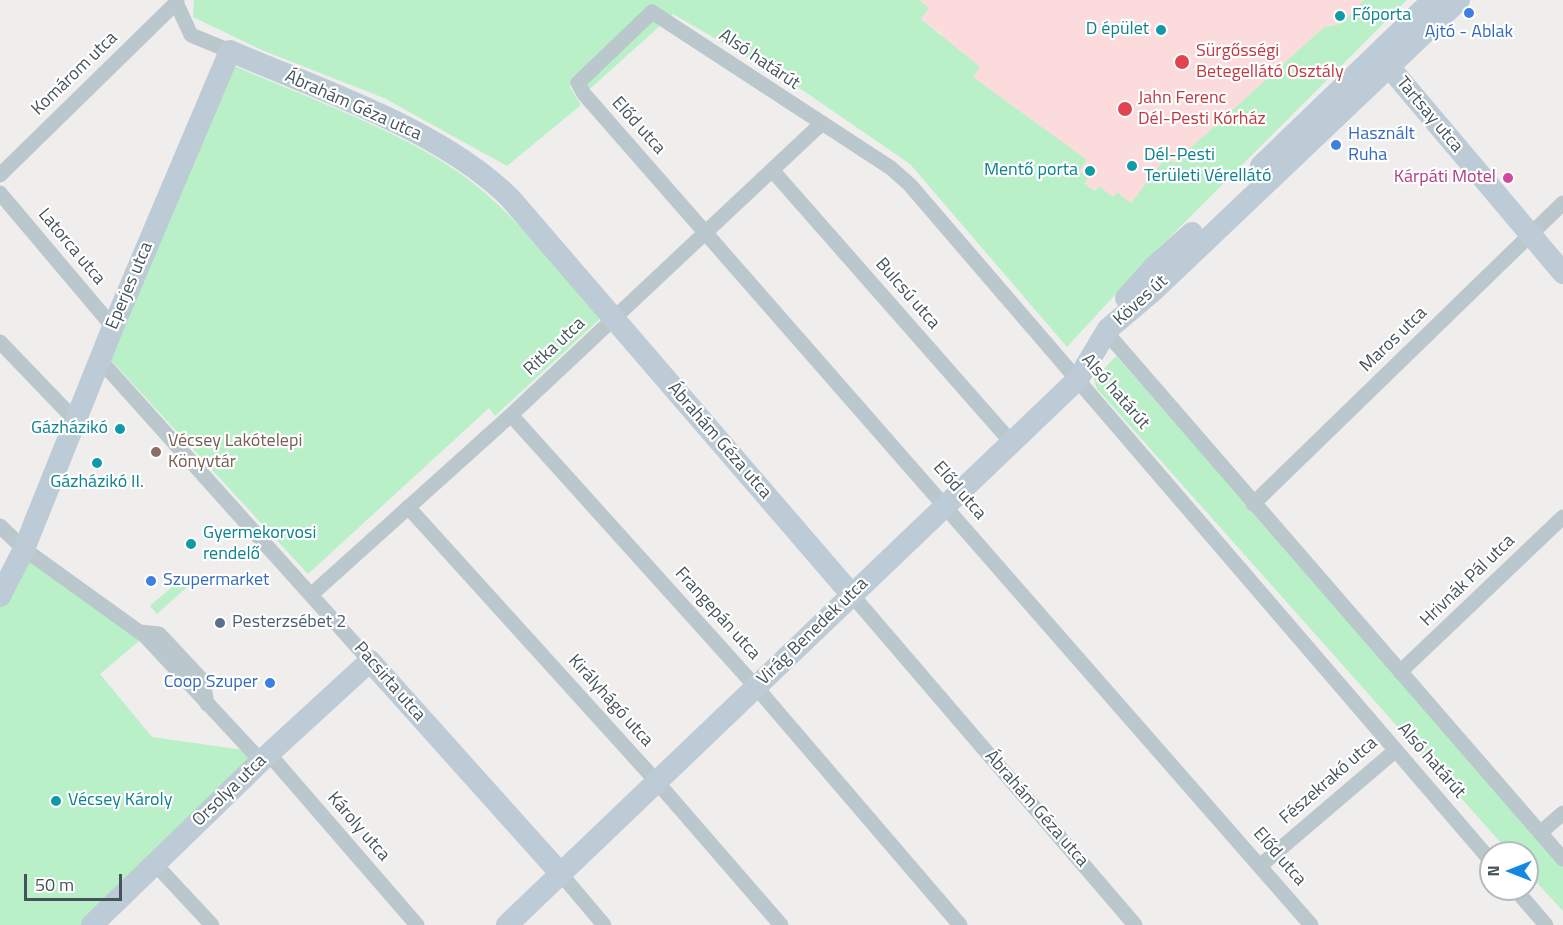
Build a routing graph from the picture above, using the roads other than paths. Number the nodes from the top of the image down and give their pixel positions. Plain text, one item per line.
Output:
1 (1433, 0) edge
2 (1459, 0) edge
3 (176, 1) edge
4 (230, 51) junction
5 (1386, 53) junction
6 (578, 83) joint
7 (821, 124) junction
8 (772, 170) junction
9 (0, 175) edge
10 (0, 193) edge
11 (1563, 203) edge
12 (705, 231) junction
13 (1531, 234) junction
14 (1563, 273) edge
15 (613, 319) junction
16 (113, 327) junction
17 (1107, 331) junction
18 (0, 342) edge
19 (100, 360) junction
20 (1078, 380) junction
21 (511, 415) junction
22 (76, 421) junction
23 (1012, 443) junction
24 (1253, 504) junction
25 (946, 506) junction
26 (408, 507) junction
27 (1563, 517) edge
28 (0, 526) edge
29 (24, 549) junction
30 (312, 594) junction
31 (852, 595) junction
32 (0, 596) edge
33 (370, 661) junction
34 (1400, 672) junction
35 (756, 687) junction
36 (1395, 750) junction
37 (265, 757) junction
38 (657, 782) junction
39 (1563, 813) edge
40 (1540, 833) junction
41 (1479, 847) edge
42 (1563, 859) edge
43 (154, 864) junction
44 (1260, 866) junction
45 (561, 874) junction
46 (1525, 901) edge
47 (93, 925) edge
48 (212, 925) edge
49 (417, 925) edge
50 (507, 925) edge
51 (604, 925) edge
52 (781, 925) edge
53 (960, 925) edge
54 (1136, 925) edge
55 (1311, 925) edge
56 (1546, 925) edge

1 - 5 street, Köves út
2 - 5 street, Köves út
3 - 4 street
3 - 9 street, Komárom utca
4 - 15 street, Ábrahám Géza utca
4 - 16 street, Eperjes utca
5 - 13 street, Tartsay utca
5 - 17 street, Köves út
6 - 7 street, Alsó határút
6 - 12 street, Előd utca
7 - 8 street, Ritka utca
7 - 20 street, Alsó határút
8 - 12 street, Ritka utca
8 - 23 street, Bulcsú utca
10 - 16 street, Latorca utca
11 - 13 street, Maros utca
12 - 15 street, Ritka utca
12 - 25 street, Előd utca
13 - 14 street, Tartsay utca
13 - 24 street, Maros utca
15 - 21 street, Ritka utca
15 - 31 street, Ábrahám Géza utca
16 - 19 street, Eperjes utca
17 - 20 street, Virág Benedek utca
17 - 24 street, Alsó határút
18 - 22 street
19 - 22 street, Eperjes utca
19 - 30 street, Pacsirta utca
20 - 23 street, Virág Benedek utca
20 - 36 street, Alsó határút
21 - 26 street, Ritka utca
21 - 35 street, Frangepán utca
22 - 29 street, Eperjes utca
23 - 25 street, Virág Benedek utca
24 - 34 street, Alsó határút
25 - 31 street, Virág Benedek utca
25 - 44 street, Előd utca
26 - 30 street, Ritka utca
26 - 38 street, Királyhágó utca
27 - 34 street, Hrivnák Pál utca
28 - 29 street, Károly utca
29 - 32 street, Eperjes utca
29 - 37 street, Károly utca
30 - 33 street, Pacsirta utca
31 - 35 street, Virág Benedek utca
31 - 54 street, Ábrahám Géza utca
33 - 37 street, Orsolya utca
33 - 45 street, Pacsirta utca
34 - 40 street, Alsó határút
35 - 38 street, Virág Benedek utca
35 - 53 street, Frangepán utca
36 - 41 street, Alsó határút
36 - 44 street, Fészekrakó utca
37 - 43 street, Orsolya utca
37 - 49 street, Károly utca
38 - 45 street, Virág Benedek utca
38 - 52 street, Királyhágó utca
39 - 40 street
40 - 42 street, Alsó határút
43 - 47 street, Orsolya utca
43 - 48 street
44 - 55 street, Előd utca
45 - 50 street, Virág Benedek utca
45 - 51 street, Pacsirta utca
46 - 56 street

